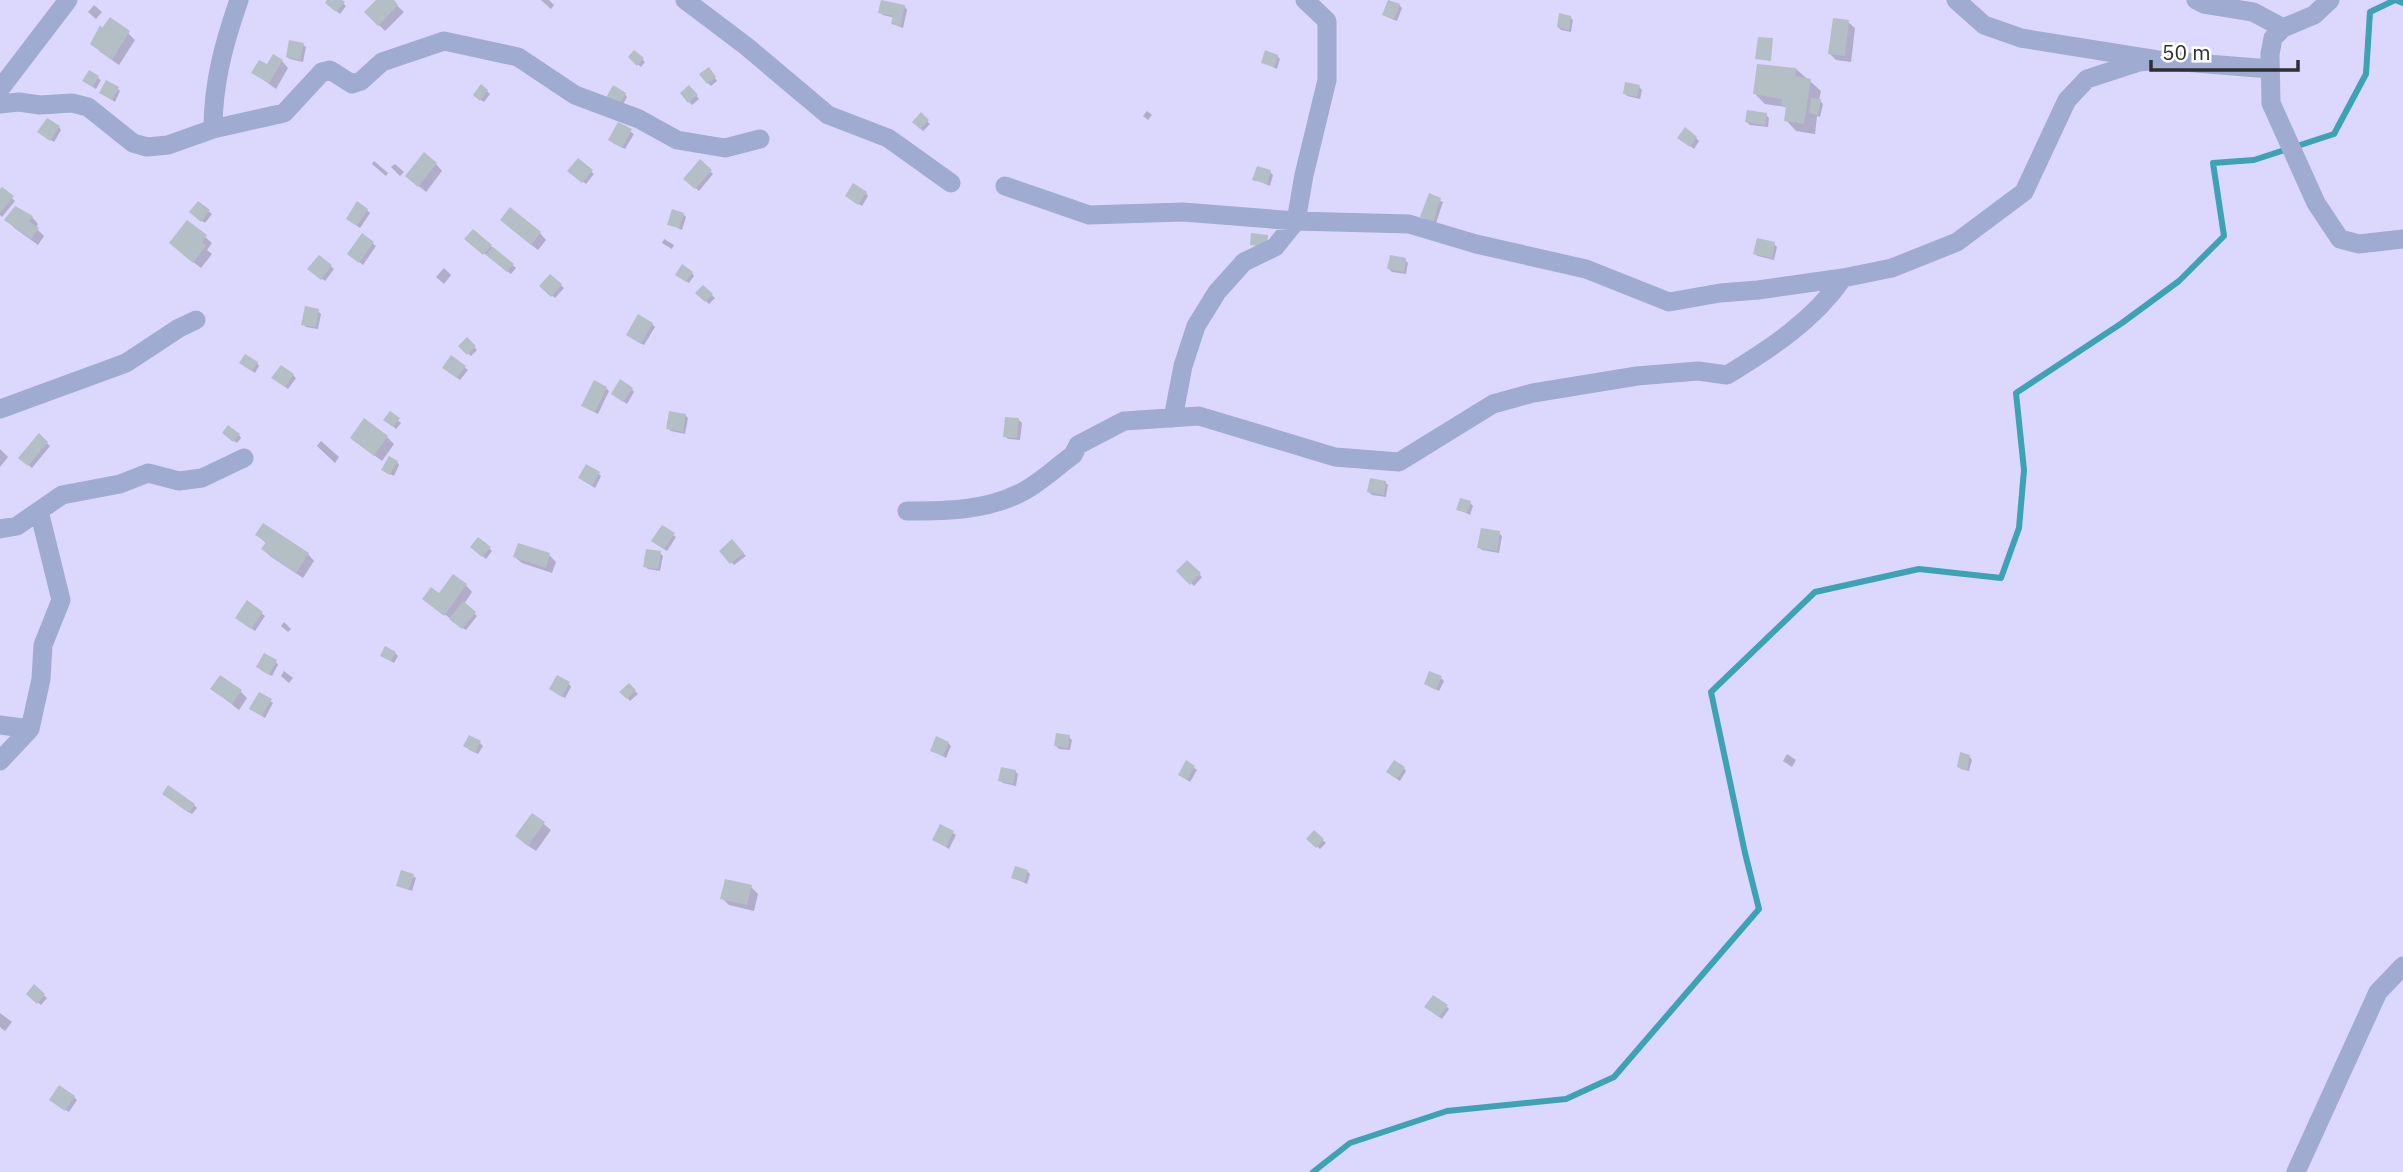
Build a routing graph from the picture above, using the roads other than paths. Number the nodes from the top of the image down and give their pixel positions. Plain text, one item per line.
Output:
1 (68, 0) edge
2 (239, 0) edge
3 (685, 0) edge
4 (1305, 0) edge
5 (1956, 0) edge
6 (2196, 0) edge
7 (2330, 0) edge
8 (2283, 28) junction
9 (2158, 60) junction
10 (2270, 69) junction
11 (0, 89) edge
12 (0, 104) edge
13 (213, 129) junction
14 (760, 139) dead end
15 (951, 183) dead end
16 (1005, 186) dead end
17 (1296, 221) junction
18 (2403, 239) edge
19 (1843, 278) junction
20 (196, 320) dead end
21 (0, 409) edge
22 (1173, 418) junction
23 (244, 458) dead end
24 (907, 511) dead end
25 (39, 512) junction
26 (0, 528) edge
27 (0, 725) edge
28 (30, 729) junction
29 (0, 761) edge
30 (2403, 966) edge
31 (2296, 1172) edge

1 - 11 street
2 - 13 street
3 - 15 street
4 - 17 street
5 - 9 street
6 - 8 street
7 - 8 street
8 - 10 street
9 - 10 street
9 - 19 street
10 - 18 street
12 - 13 street
13 - 14 street
16 - 17 street
17 - 19 street
17 - 22 street
19 - 22 street
20 - 21 street
22 - 24 street
23 - 25 street
25 - 26 street
25 - 28 street
27 - 28 street
28 - 29 street
30 - 31 street

